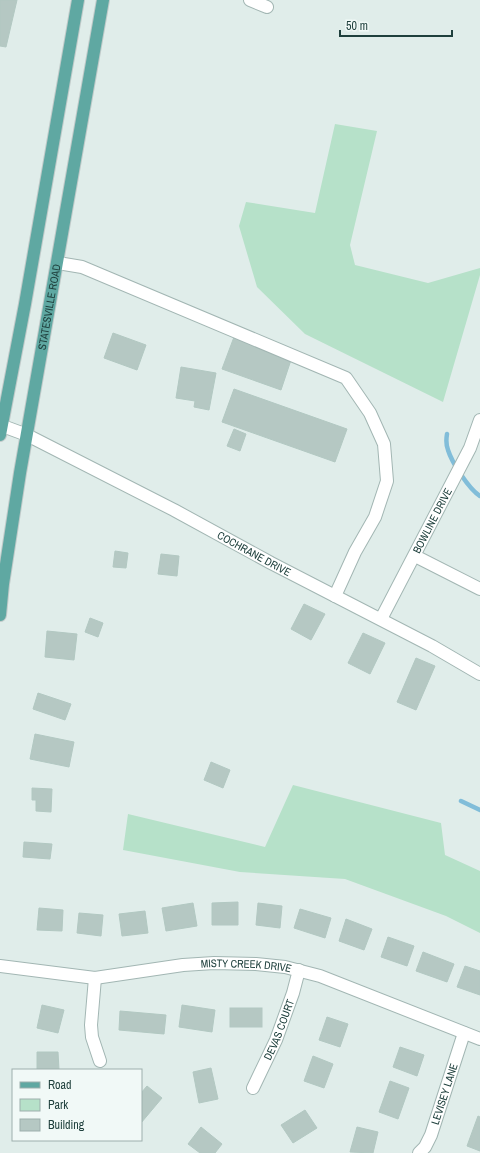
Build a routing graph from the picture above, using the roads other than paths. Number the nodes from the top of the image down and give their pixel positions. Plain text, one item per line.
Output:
1 (78, 0) edge
2 (103, 0) edge
3 (250, 0) edge
4 (267, 6) dead end
5 (58, 263) junction
6 (480, 420) edge
7 (0, 429) edge
8 (27, 435) junction
9 (414, 556) junction
10 (480, 589) edge
11 (335, 596) junction
12 (0, 616) edge
13 (381, 619) junction
14 (480, 674) edge
15 (0, 966) edge
16 (299, 970) junction
17 (95, 978) junction
18 (464, 1032) junction
19 (480, 1039) edge
20 (100, 1061) dead end
21 (253, 1088) dead end
22 (419, 1153) edge

1 - 7 main road
2 - 5 main road, STATESVILLE ROAD
3 - 4 street
5 - 8 main road, STATESVILLE ROAD
5 - 11 street
6 - 9 street, BOWLINE DRIVE
7 - 8 street, COCHRANE DRIVE
8 - 11 street, COCHRANE DRIVE
8 - 12 main road, STATESVILLE ROAD
9 - 10 street
9 - 13 street, BOWLINE DRIVE
11 - 13 street, COCHRANE DRIVE
13 - 14 street, COCHRANE DRIVE
15 - 17 street, MISTY CREEK DRIVE
16 - 17 street, MISTY CREEK DRIVE
16 - 18 street, MISTY CREEK DRIVE
16 - 21 street, DEVAS COURT
17 - 20 street
18 - 19 street, MISTY CREEK DRIVE
18 - 22 street, LEVISEY LANE

